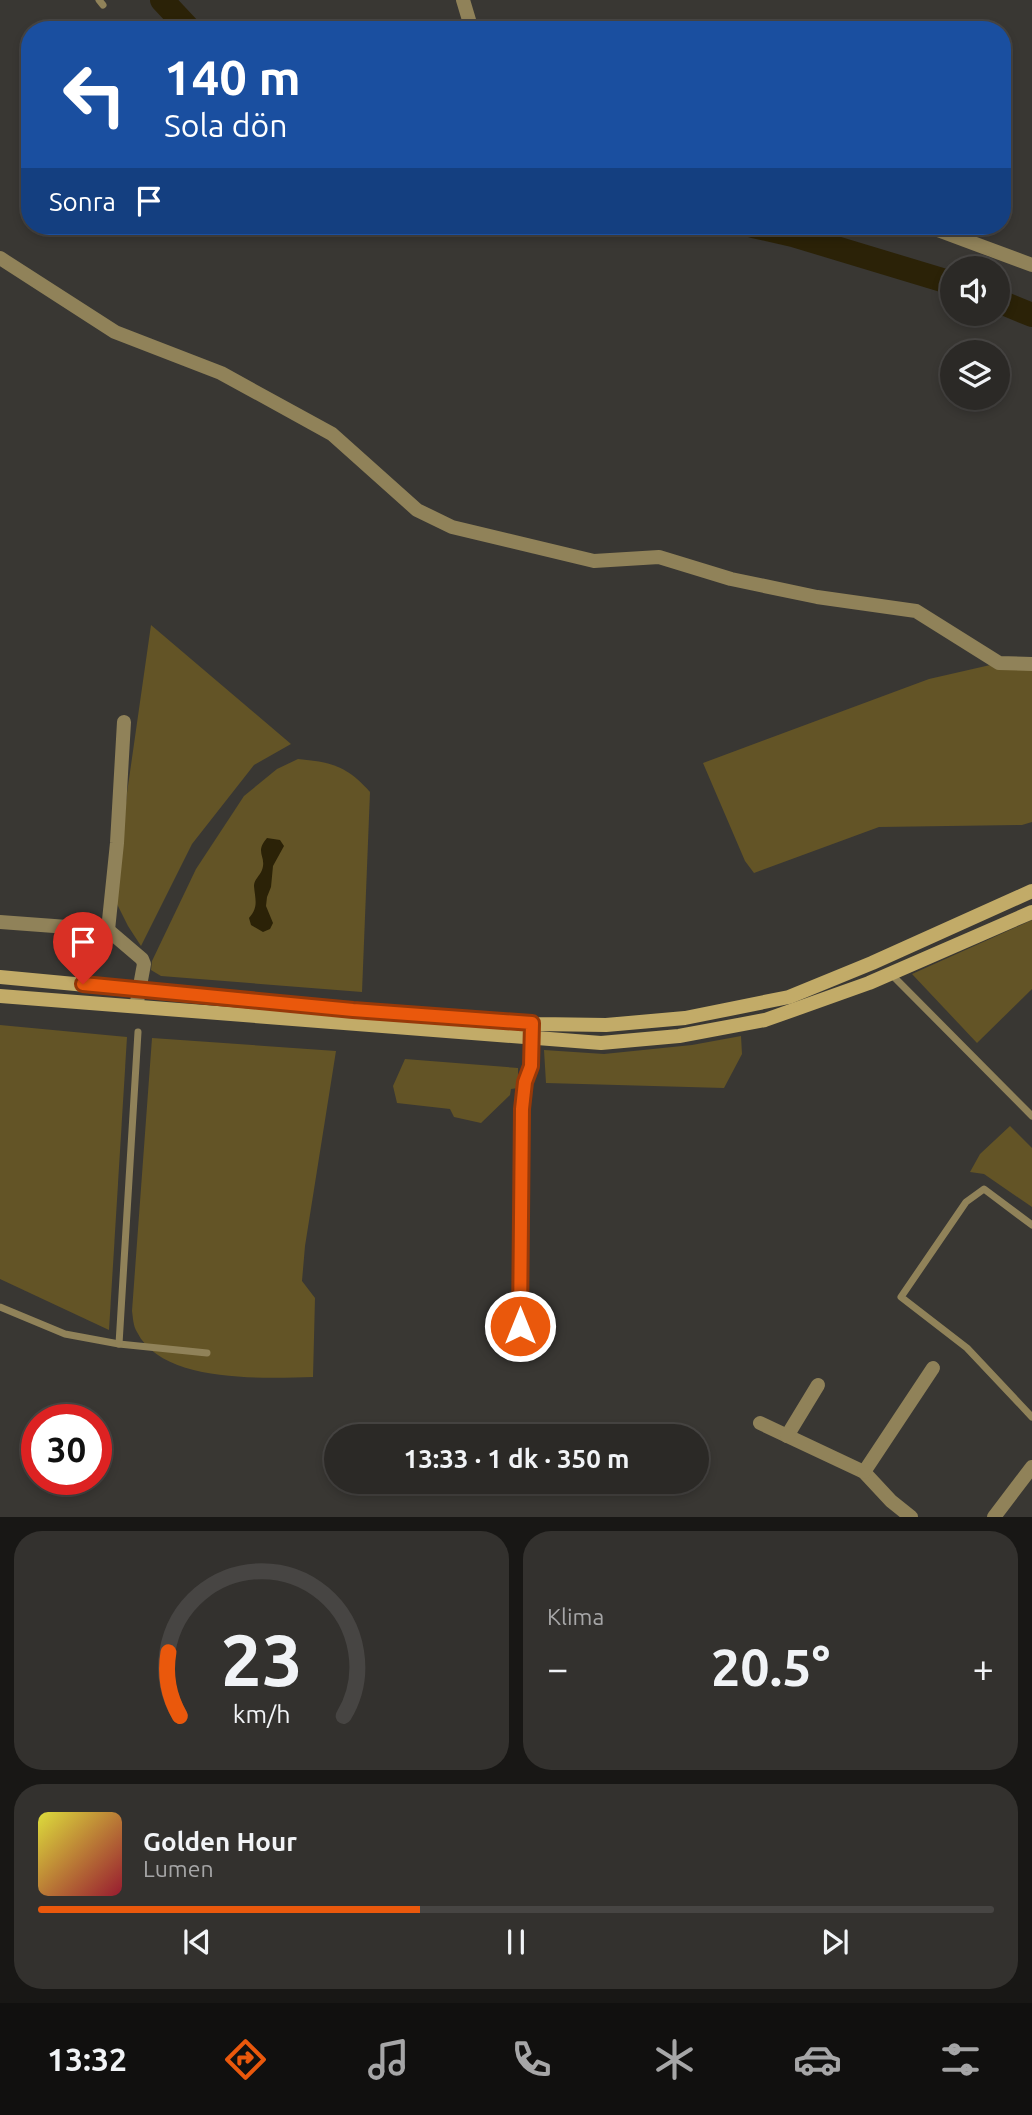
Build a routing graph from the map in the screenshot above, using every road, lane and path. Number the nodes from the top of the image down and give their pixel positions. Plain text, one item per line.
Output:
1 (463, 0) edge
2 (468, 21) edge
3 (951, 235) edge
4 (0, 258) edge
5 (1032, 265) edge
6 (1032, 664) edge
7 (124, 722) dead end
8 (1032, 891) edge
9 (1032, 912) edge
10 (0, 922) edge
11 (108, 930) junction
12 (891, 974) junction
13 (0, 977) edge
14 (138, 989) junction
15 (0, 996) edge
16 (137, 1007) junction
17 (532, 1031) junction
18 (138, 1032) dead end
19 (1032, 1116) edge
20 (1032, 1225) edge
21 (0, 1307) edge
22 (520, 1326) dead end
23 (119, 1344) junction
24 (207, 1353) dead end
25 (933, 1368) dead end
26 (818, 1385) dead end
27 (1032, 1418) edge
28 (760, 1423) dead end
29 (787, 1436) junction
30 (1032, 1467) edge
31 (864, 1472) junction
32 (911, 1517) edge
33 (993, 1517) edge

1 - 2 street
3 - 5 street
4 - 6 street
7 - 11 street
8 - 17 main road
9 - 12 main road
10 - 11 street
11 - 14 street
12 - 17 main road
12 - 19 lane
13 - 14 main road
14 - 16 street
14 - 17 main road
15 - 16 main road
16 - 17 main road
17 - 22 street
18 - 23 lane
20 - 27 lane
21 - 23 lane
23 - 24 lane
25 - 31 street
26 - 29 street
28 - 29 street
29 - 31 street
30 - 33 street
31 - 32 street

